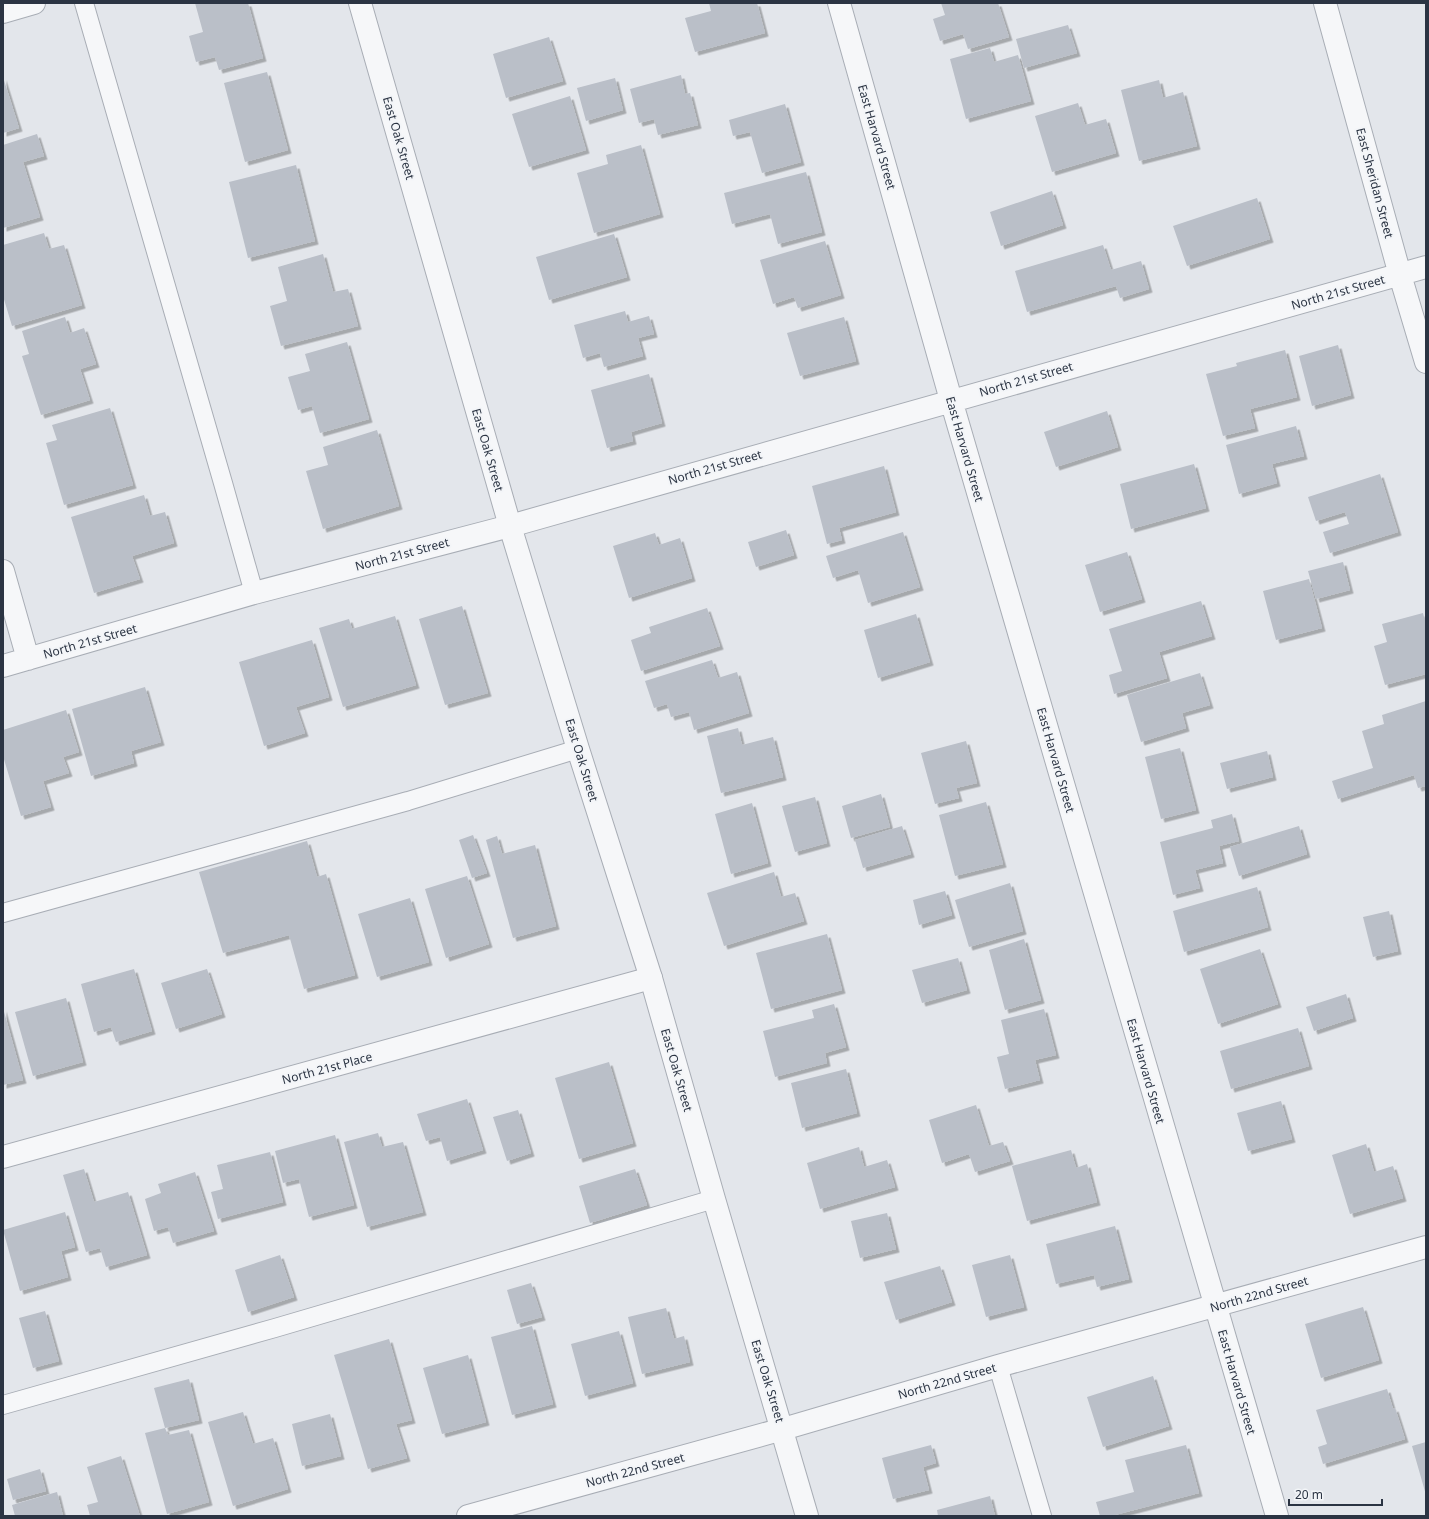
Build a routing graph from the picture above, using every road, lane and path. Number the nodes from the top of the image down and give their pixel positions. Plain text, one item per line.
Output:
1 (34, 3) edge
2 (84, 3) edge
3 (360, 3) edge
4 (839, 3) edge
5 (1325, 3) edge
6 (3, 12) edge
7 (1426, 268) edge
8 (1400, 275) junction
9 (1426, 362) edge
10 (951, 400) junction
11 (510, 526) junction
12 (3, 571) edge
13 (254, 593) junction
14 (28, 659) junction
15 (3, 666) edge
16 (578, 749) junction
17 (3, 913) edge
18 (651, 978) junction
19 (3, 1157) edge
20 (714, 1199) junction
21 (1426, 1246) edge
22 (1215, 1306) junction
23 (998, 1366) junction
24 (3, 1405) edge
25 (783, 1429) junction
26 (468, 1516) edge
27 (807, 1516) edge
28 (1042, 1516) edge
29 (1277, 1516) edge

1 - 6 street
2 - 13 lane
3 - 11 street, East Oak Street
4 - 10 street, East Harvard Street
5 - 8 street, East Sheridan Street
7 - 8 street, North 21st Street
8 - 9 street, East Sheridan Street
8 - 10 street, North 21st Street
10 - 11 street, North 21st Street
10 - 22 street, East Harvard Street
11 - 13 street, North 21st Street
11 - 16 street, East Oak Street
12 - 14 street
13 - 14 street, North 21st Street
14 - 15 street, North 21st Street
16 - 17 lane
16 - 18 street, East Oak Street
18 - 19 street, North 21st Place
18 - 20 street, East Oak Street
20 - 24 lane
20 - 25 street, East Oak Street
21 - 22 street, North 22nd Street
22 - 23 street, North 22nd Street
22 - 29 street, East Harvard Street
23 - 25 street, North 22nd Street
23 - 28 lane
25 - 26 street, North 22nd Street
25 - 27 street, East Oak Street

